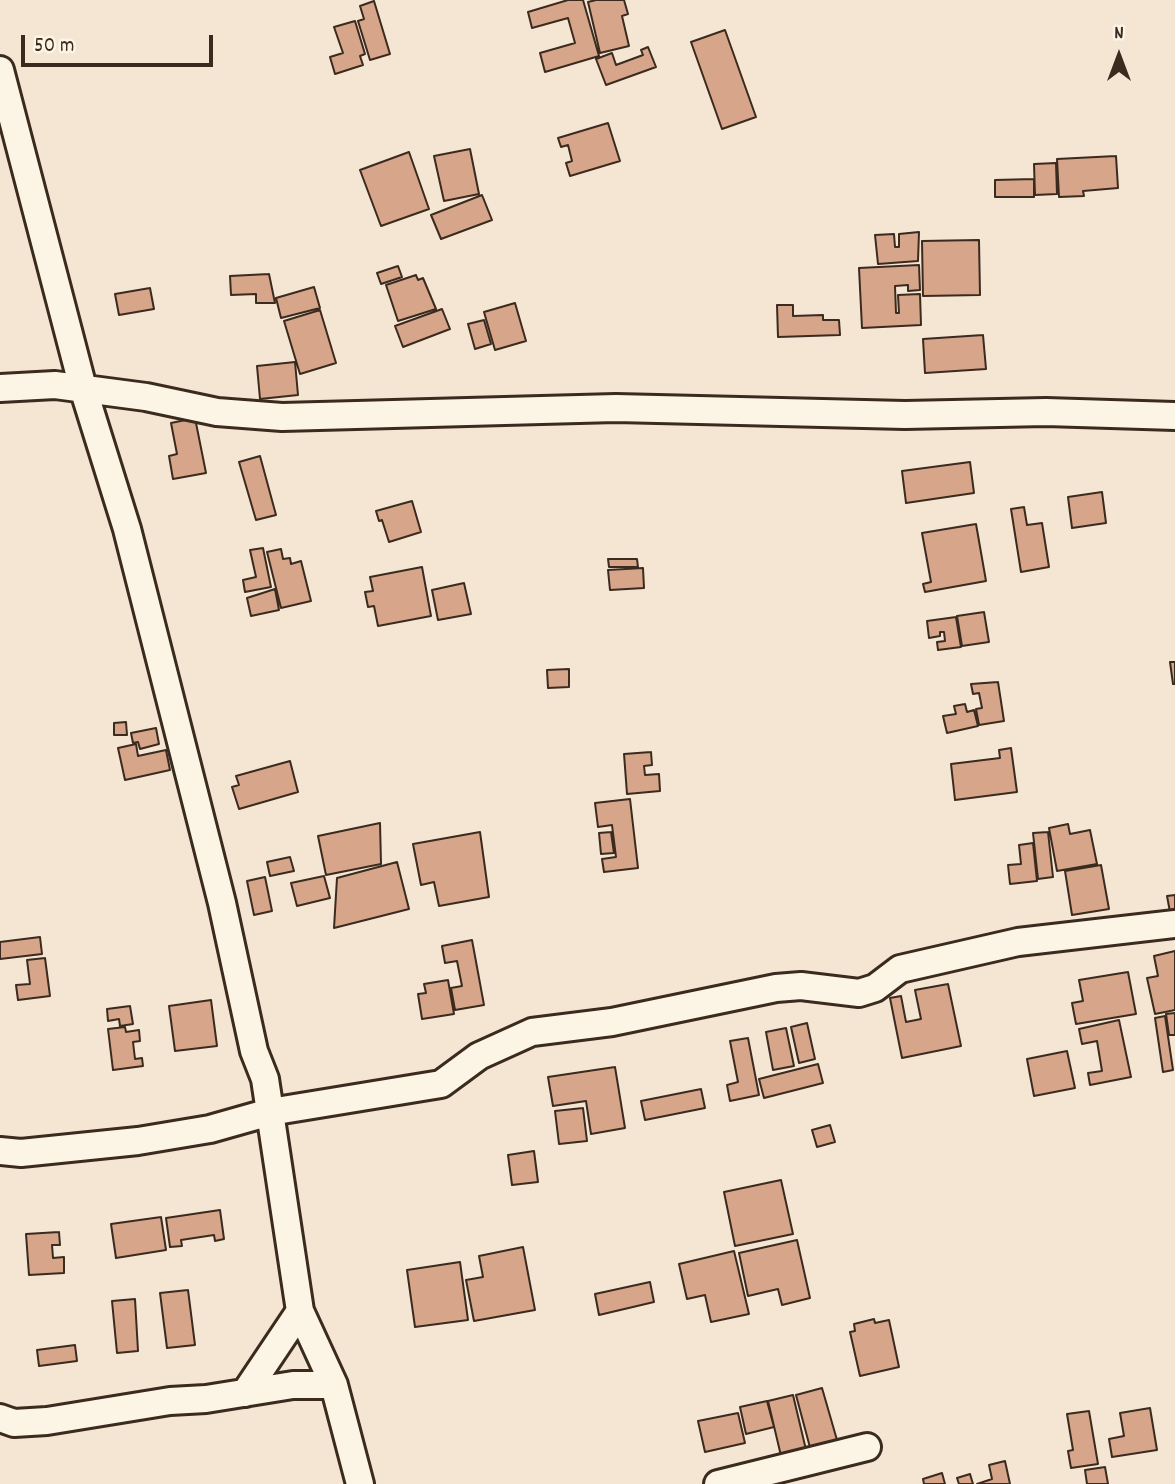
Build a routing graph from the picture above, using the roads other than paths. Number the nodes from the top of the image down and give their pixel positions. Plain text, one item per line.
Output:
1 (0, 70) edge
2 (0, 388) edge
3 (83, 388) junction
4 (1175, 416) edge
5 (1175, 924) edge
6 (270, 1112) junction
7 (0, 1151) edge
8 (300, 1311) junction
9 (334, 1385) junction
10 (245, 1393) junction
11 (0, 1418) edge
12 (867, 1447) dead end
13 (360, 1484) edge
14 (718, 1484) edge

1 - 3 street
2 - 3 street
3 - 4 street
3 - 6 street
5 - 6 street
6 - 7 street
6 - 8 street
8 - 9 street
8 - 10 street
9 - 10 street
9 - 13 street
10 - 11 street
12 - 14 street

